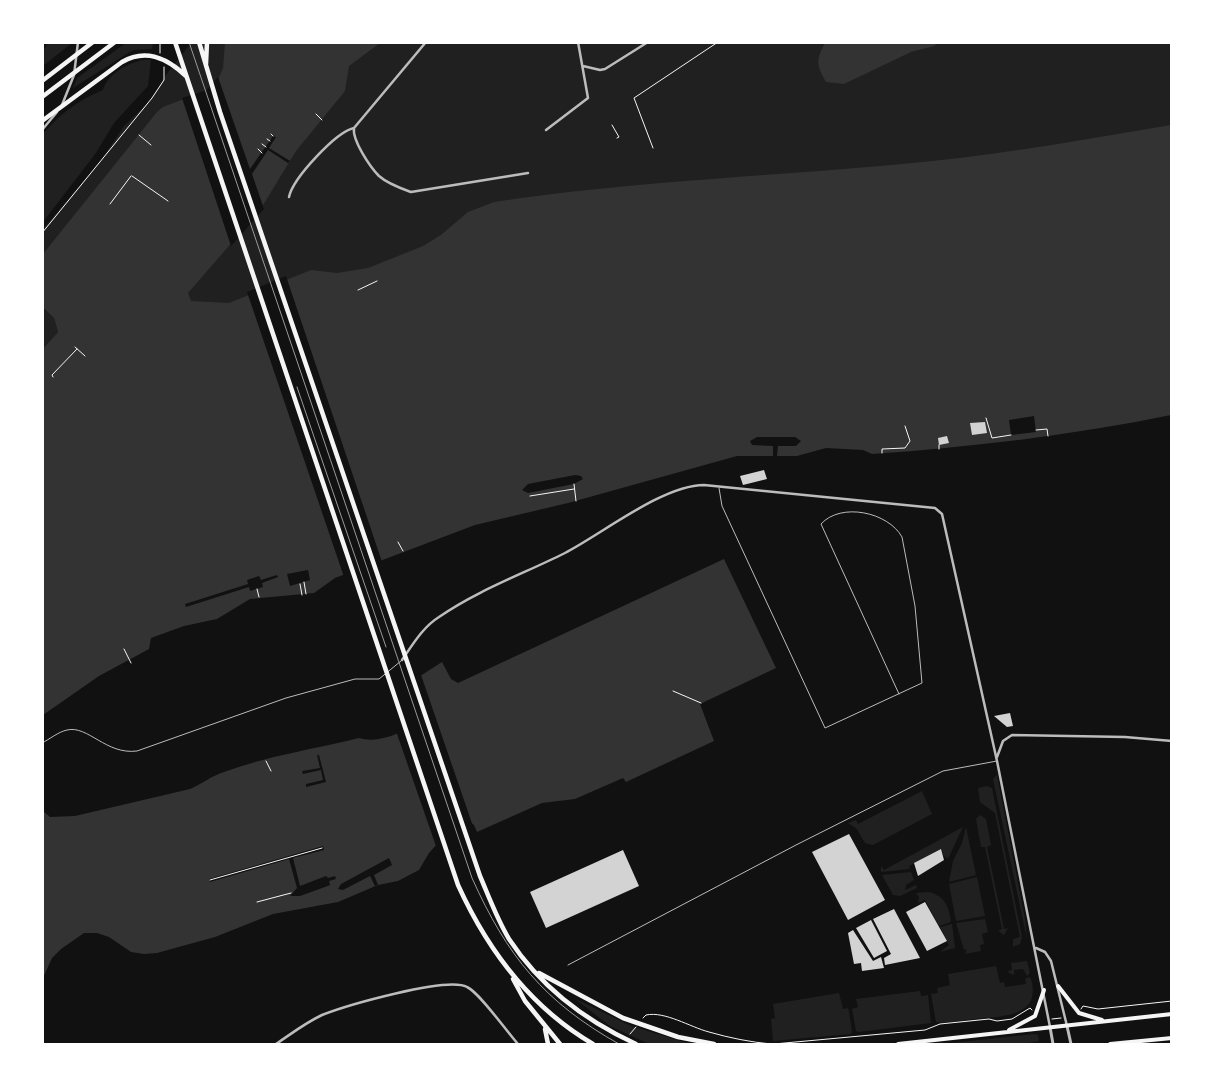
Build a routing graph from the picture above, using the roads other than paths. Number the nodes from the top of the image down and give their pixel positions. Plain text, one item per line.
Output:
1 (78, 42) edge
2 (93, 42) edge
3 (115, 42) edge
4 (175, 42) edge
5 (207, 42) edge
6 (426, 42) edge
7 (578, 42) edge
8 (648, 42) edge
9 (198, 44) edge
10 (78, 52) junction
11 (583, 66) junction
12 (205, 68) junction
13 (187, 77) junction
14 (42, 81) edge
15 (42, 97) edge
16 (42, 121) edge
17 (354, 128) junction
18 (42, 130) edge
19 (546, 130) dead end
20 (528, 173) dead end
21 (289, 197) dead end
22 (718, 488) junction
23 (402, 660) joint
24 (899, 694) junction
25 (1172, 741) edge
26 (42, 743) edge
27 (997, 761) junction
28 (1036, 948) junction
29 (568, 965) dead end
30 (534, 970) junction
31 (512, 978) junction
32 (1058, 986) junction
33 (1044, 990) junction
34 (1172, 1014) edge
35 (1106, 1021) junction
36 (1067, 1026) junction
37 (545, 1027) junction
38 (1050, 1028) junction
39 (1004, 1033) junction
40 (1172, 1038) edge
41 (276, 1044) edge
42 (518, 1044) edge
43 (548, 1044) edge
44 (560, 1044) edge
45 (593, 1044) edge
46 (636, 1044) edge
47 (714, 1044) edge
48 (898, 1044) edge
49 (1053, 1044) edge
50 (1071, 1044) edge
51 (1112, 1044) edge

1 - 10 street
2 - 10 main road
3 - 15 main road
4 - 13 main road
5 - 12 main road
6 - 17 street
7 - 11 street
8 - 11 street
9 - 12 main road
10 - 14 main road
10 - 18 street
11 - 19 street
12 - 30 main road
13 - 16 main road
13 - 31 main road
17 - 20 street
17 - 21 street
22 - 23 street
22 - 24 lane
22 - 27 street
23 - 26 lane
24 - 24 lane
25 - 27 street
27 - 28 street
27 - 29 lane
28 - 32 street
28 - 33 street
30 - 46 main road
30 - 47 main road
31 - 37 main road
31 - 45 main road
32 - 35 main road
32 - 36 street
33 - 38 street
33 - 39 main road
34 - 35 main road
35 - 36 main road
36 - 38 main road
36 - 50 street
37 - 43 main road
37 - 44 main road
38 - 39 main road
38 - 49 street
39 - 48 main road
40 - 51 main road
41 - 42 street

